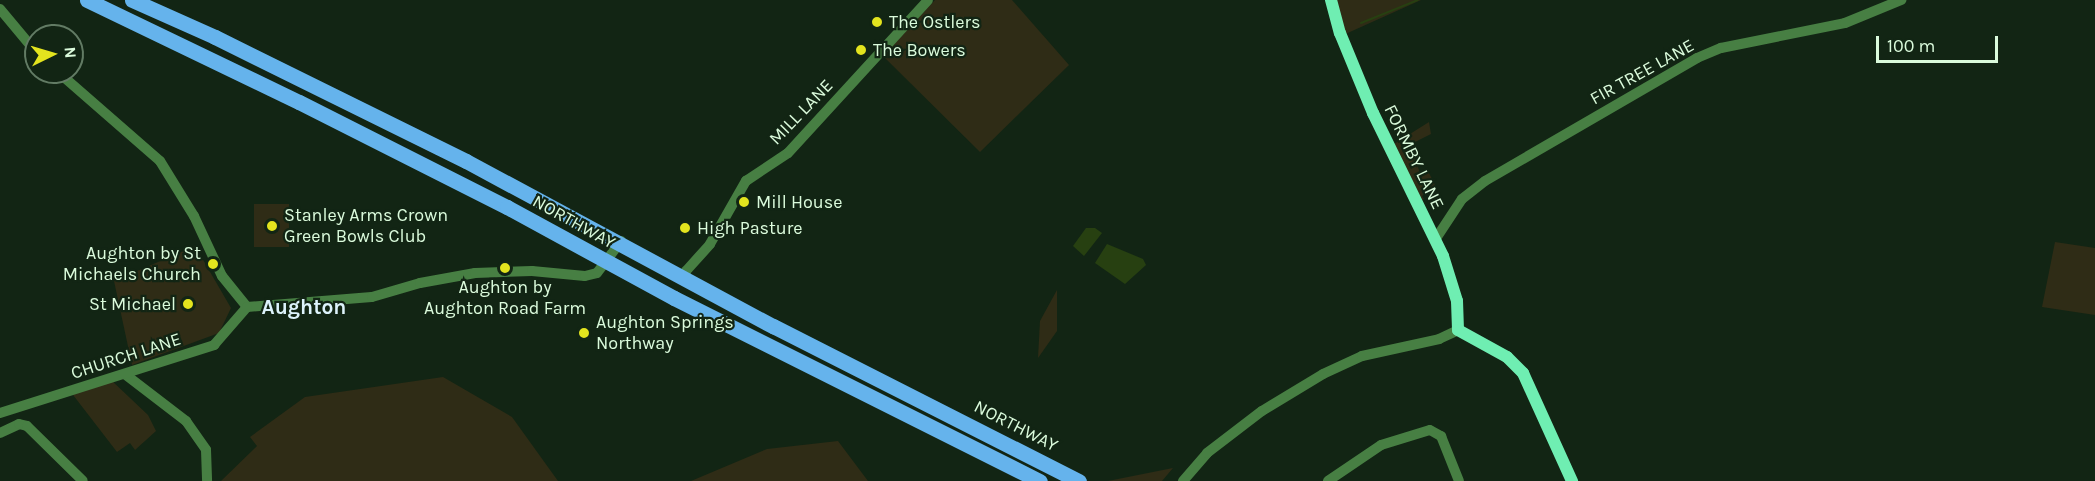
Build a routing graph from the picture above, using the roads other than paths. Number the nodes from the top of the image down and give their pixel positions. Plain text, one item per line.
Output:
1 (87, 0) edge
2 (132, 0) edge
3 (928, 0) edge
4 (1331, 0) edge
5 (1901, 0) edge
6 (0, 9) edge
7 (24, 38) edge
8 (72, 84) edge
9 (1435, 240) junction
10 (621, 242) junction
11 (607, 263) junction
12 (685, 278) junction
13 (674, 298) junction
14 (247, 307) junction
15 (1458, 330) junction
16 (126, 375) junction
17 (0, 413) edge
18 (0, 433) edge
19 (83, 481) edge
20 (207, 481) edge
21 (1040, 481) edge
22 (1079, 481) edge
23 (1183, 481) edge
24 (1328, 481) edge
25 (1459, 481) edge
26 (1572, 481) edge

1 - 11 highway, NORTHWAY
2 - 10 highway, NORTHWAY
3 - 12 street, MILL LANE
4 - 9 main road, FORMBY LANE
5 - 9 street, FIR TREE LANE
6 - 7 street
8 - 14 street
9 - 15 main road, FORMBY LANE
10 - 11 street
10 - 12 highway, NORTHWAY
11 - 13 highway, NORTHWAY
11 - 14 street
12 - 13 highway
12 - 22 highway, NORTHWAY
13 - 21 highway, NORTHWAY
14 - 16 street, CHURCH LANE
15 - 23 street
15 - 26 main road
16 - 17 street, CHURCH LANE
16 - 20 street
18 - 19 street
24 - 25 street

